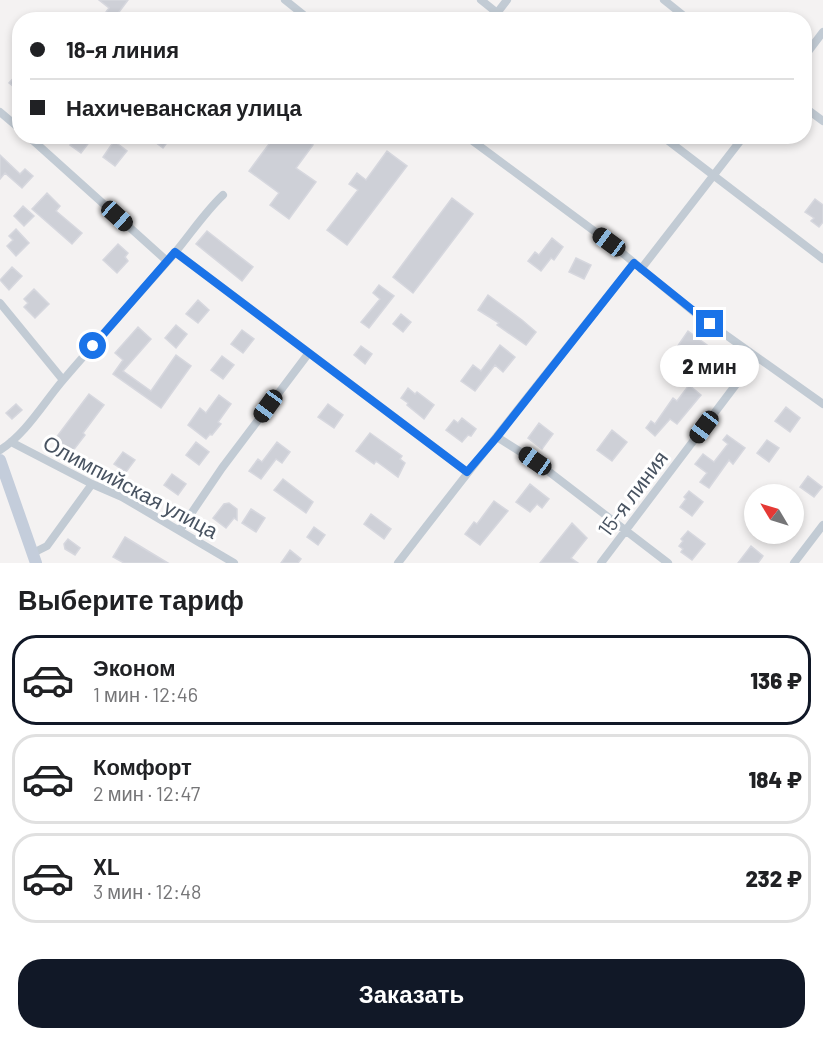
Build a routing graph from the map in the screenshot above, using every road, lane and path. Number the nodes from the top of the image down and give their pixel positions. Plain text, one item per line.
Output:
1 (285, 0) edge
2 (481, 0) edge
3 (507, 0) edge
4 (664, 0) edge
5 (300, 12) edge
6 (496, 12) edge
7 (498, 12) edge
8 (679, 12) edge
9 (823, 32) edge
10 (812, 46) edge
11 (0, 112) edge
12 (12, 122) edge
13 (36, 144) edge
14 (477, 144) edge
15 (672, 144) edge
16 (738, 144) edge
17 (714, 176) junction
18 (223, 195) dead end
19 (175, 252) junction
20 (823, 260) edge
21 (167, 261) junction
22 (637, 266) junction
23 (0, 303) edge
24 (308, 354) junction
25 (756, 357) junction
26 (63, 380) junction
27 (823, 404) edge
28 (497, 437) junction
29 (11, 442) junction
30 (0, 450) edge
31 (0, 460) edge
32 (467, 472) junction
33 (92, 484) junction
34 (823, 525) edge
35 (180, 530) junction
36 (626, 531) junction
37 (34, 558) edge
38 (234, 563) edge
39 (398, 563) edge
40 (601, 563) edge
41 (668, 563) edge
42 (794, 563) edge

1 - 5 street
2 - 6 street
3 - 7 street
4 - 8 street
9 - 10 street
11 - 12 street
13 - 21 street
14 - 22 street
15 - 17 street
16 - 17 street
17 - 20 street
17 - 22 street
18 - 19 street
19 - 21 street
19 - 24 street
21 - 26 street
22 - 25 street
22 - 28 street
23 - 26 street
24 - 32 street
24 - 35 street
25 - 27 street
25 - 36 street, 15-я линия
26 - 29 street
28 - 32 street
28 - 36 street
29 - 30 street
29 - 33 street, Олимпийская улица
31 - 37 street
32 - 39 street
33 - 35 street, Олимпийская улица
33 - 37 street
34 - 42 street
35 - 38 street, Олимпийская улица
36 - 40 street, 15-я линия
36 - 41 street

